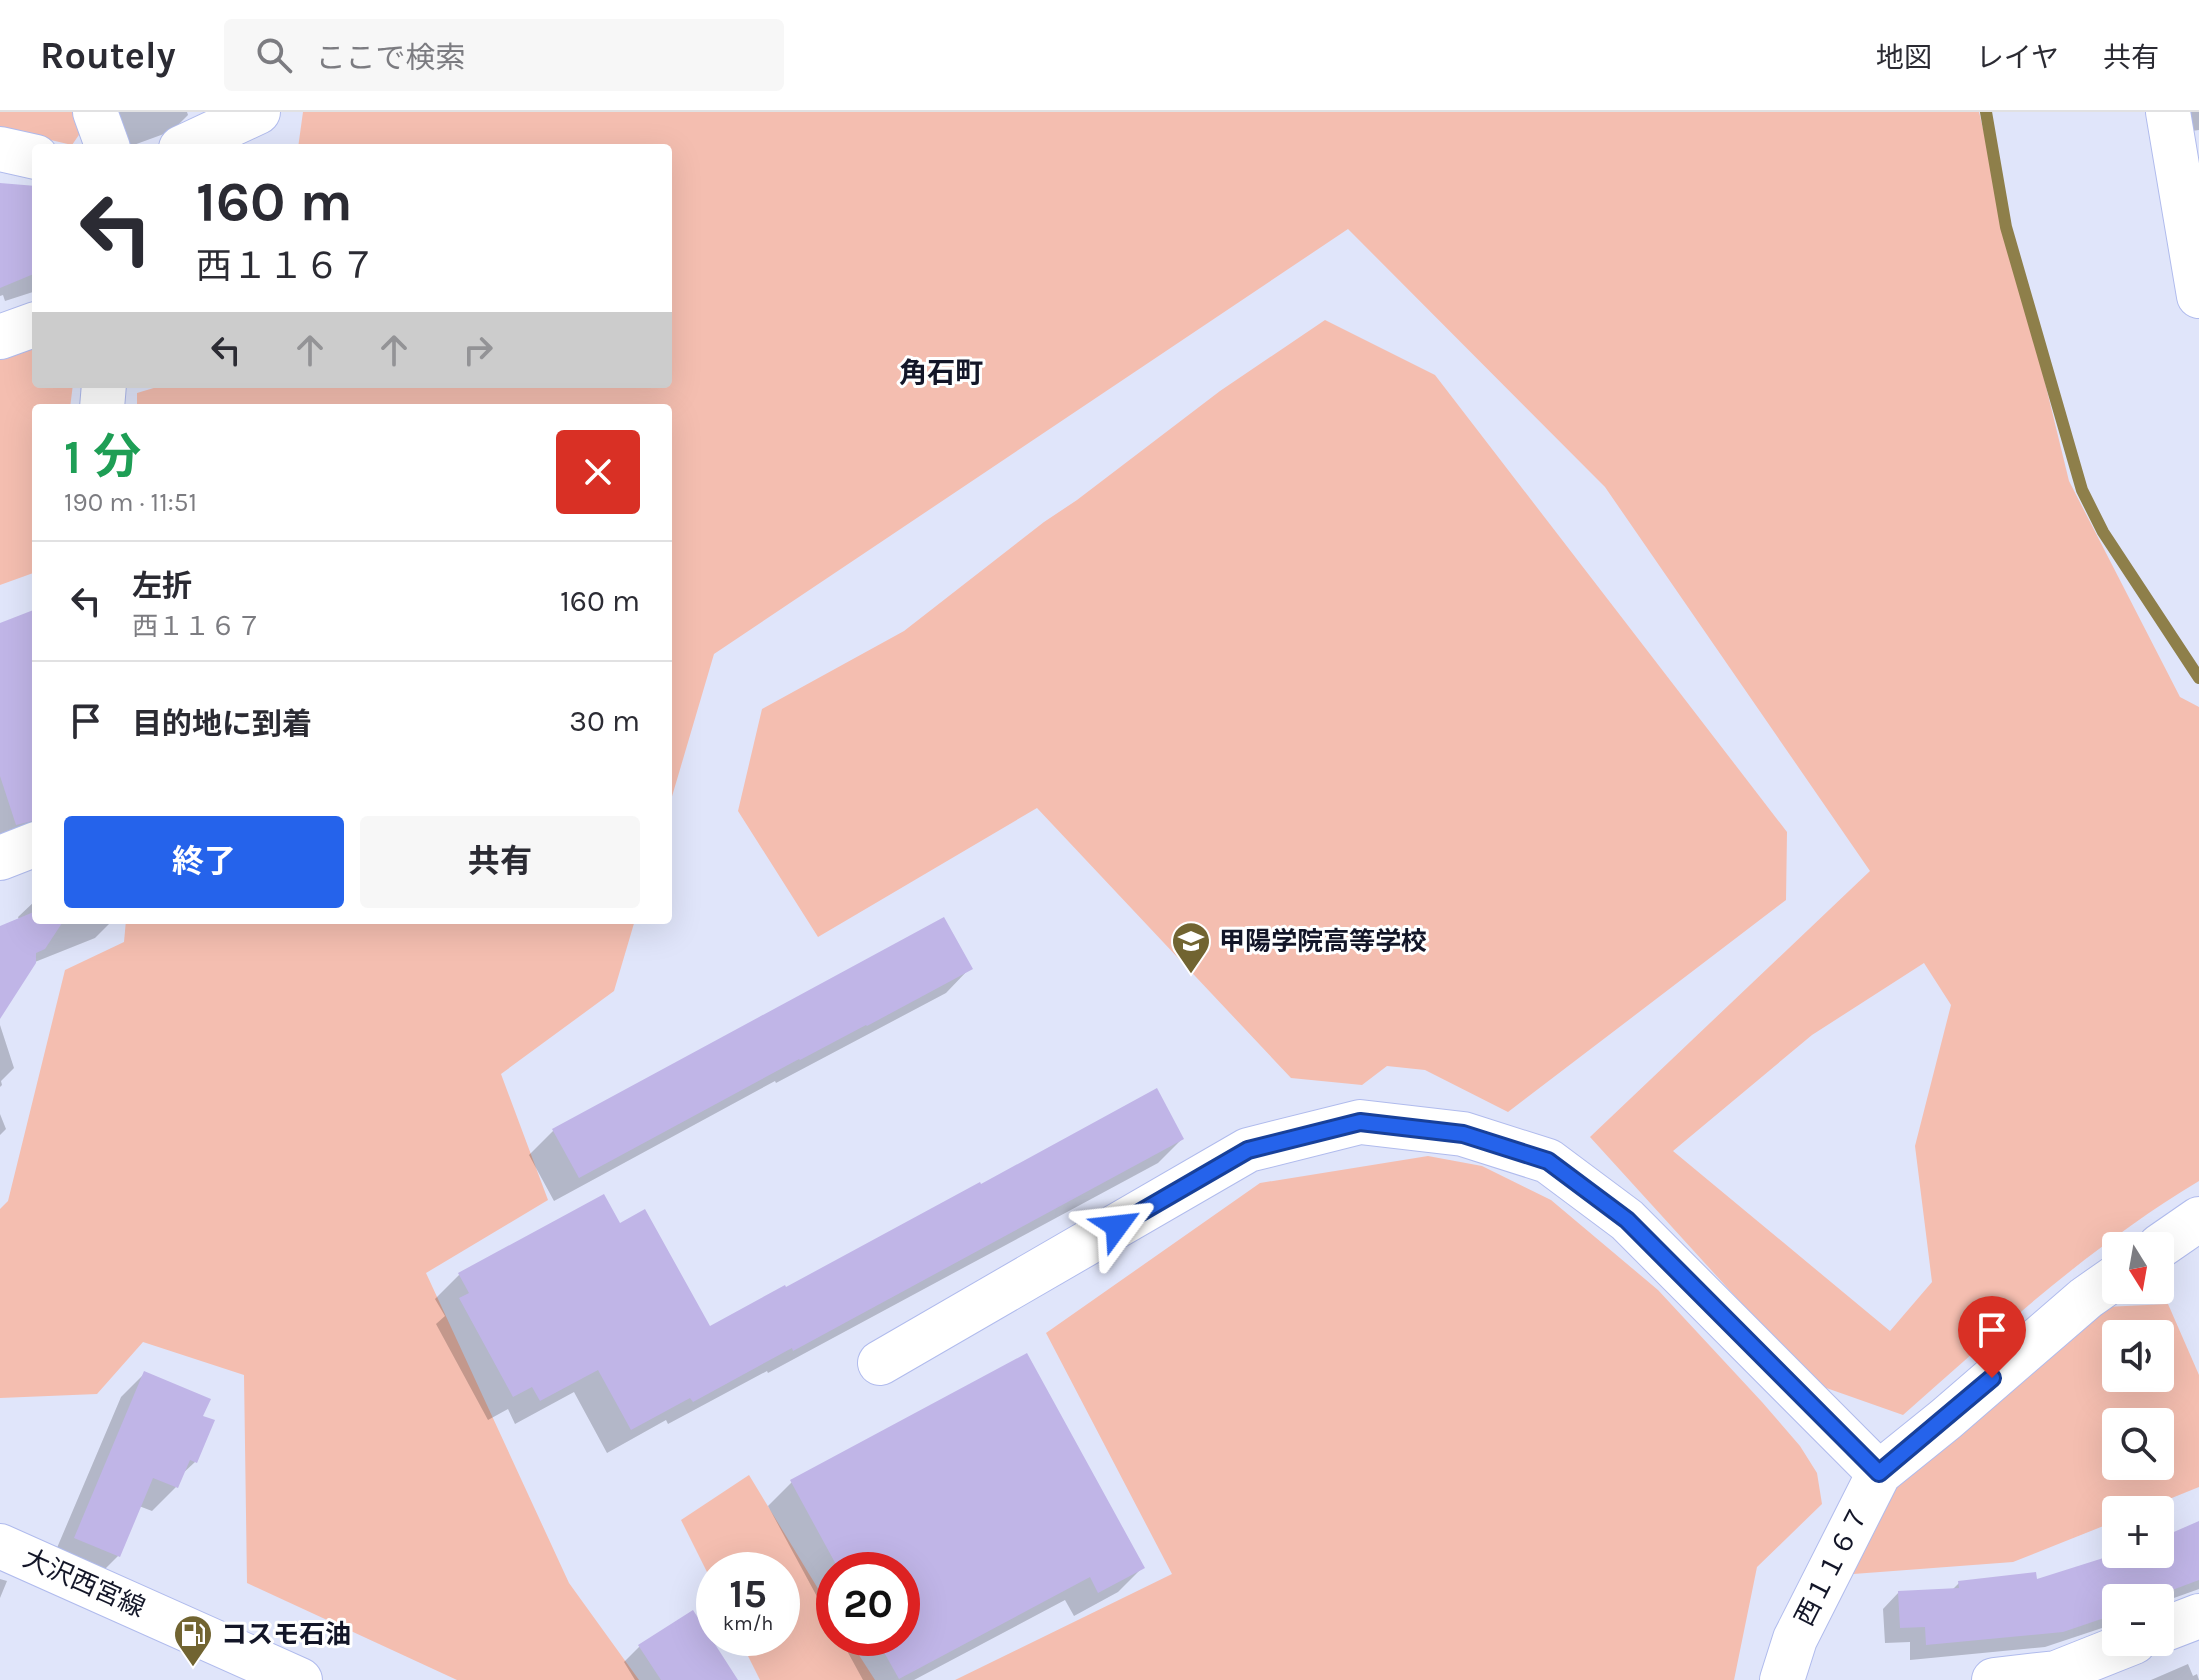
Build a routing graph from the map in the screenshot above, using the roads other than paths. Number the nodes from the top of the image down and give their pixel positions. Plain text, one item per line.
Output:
1 (95, 112) edge
2 (2168, 112) edge
3 (253, 113) edge
4 (107, 144) edge
5 (189, 144) edge
6 (0, 149) edge
7 (32, 156) edge
8 (2199, 296) edge
9 (32, 325) edge
10 (0, 337) edge
11 (32, 846) edge
12 (0, 858) edge
13 (2199, 1219) edge
14 (2174, 1236) edge
15 (2102, 1287) edge
16 (880, 1363) dead end
17 (1879, 1473) junction
18 (2, 1542) edge
19 (2199, 1616) edge
20 (2174, 1626) edge
21 (2102, 1655) edge
22 (300, 1680) edge
23 (1782, 1680) edge
24 (1994, 1680) edge

1 - 4 street
2 - 8 street
3 - 5 street
6 - 7 street
9 - 10 street
11 - 12 street
13 - 14 street
15 - 17 street, 西１１６７
16 - 17 street
17 - 23 street, 西１１６７
18 - 22 street, 大沢西宮線
19 - 20 street
21 - 24 street

